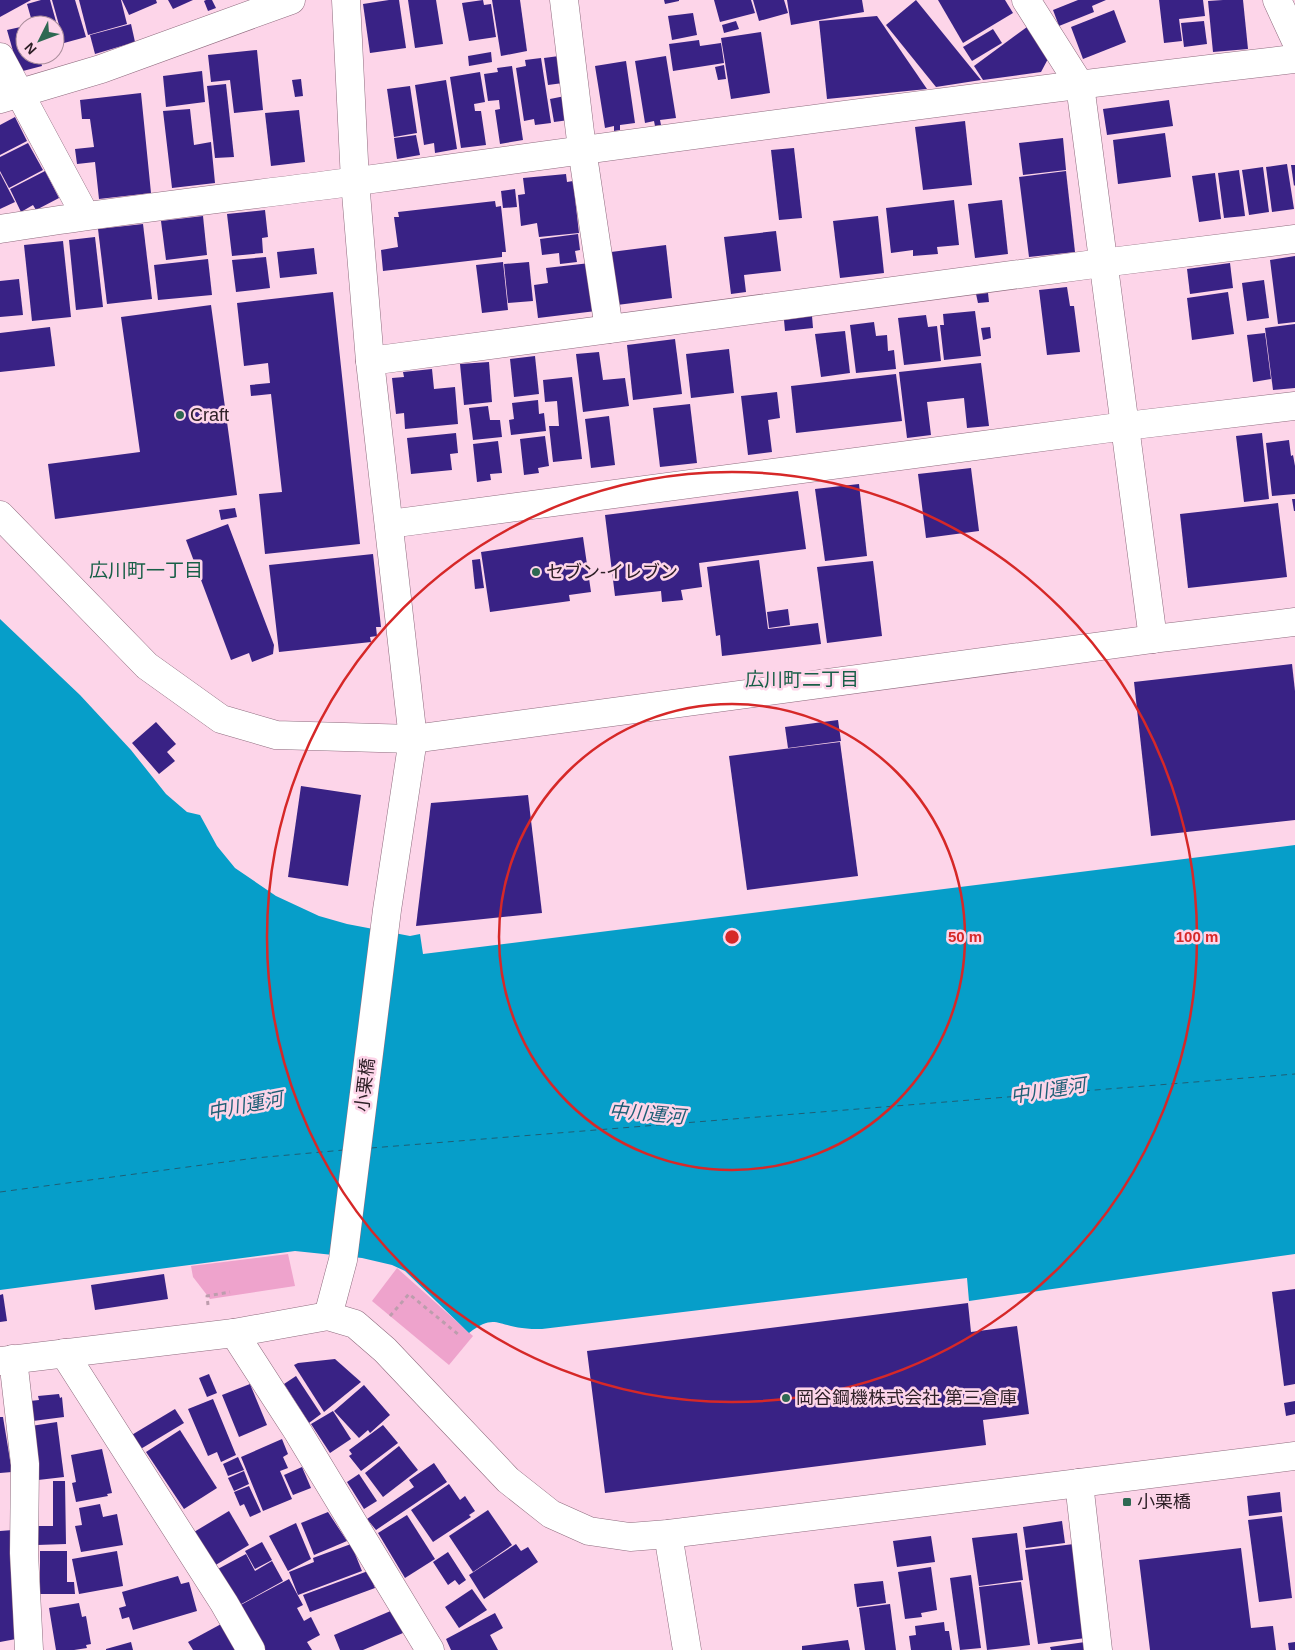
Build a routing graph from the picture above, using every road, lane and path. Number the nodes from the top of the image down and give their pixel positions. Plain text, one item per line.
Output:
1 (292, 0) edge
2 (346, 0) edge
3 (564, 0) edge
4 (1026, 0) edge
5 (1277, 0) edge
6 (1295, 39) edge
7 (0, 57) edge
8 (1295, 59) edge
9 (1080, 85) junction
10 (10, 96) edge
11 (582, 149) junction
12 (355, 181) junction
13 (84, 215) junction
14 (0, 229) edge
15 (1295, 239) edge
16 (1102, 263) junction
17 (609, 329) junction
18 (370, 362) junction
19 (1295, 406) edge
20 (1126, 426) junction
21 (0, 515) edge
22 (389, 524) junction
23 (1295, 622) edge
24 (1153, 639) junction
25 (413, 738) junction
26 (230, 1292) dead end
27 (208, 1305) dead end
28 (328, 1316) junction
29 (386, 1320) dead end
30 (234, 1332) junction
31 (459, 1336) dead end
32 (64, 1353) junction
33 (7, 1360) edge
34 (1295, 1456) edge
35 (1078, 1483) junction
36 (668, 1534) junction
37 (29, 1650) edge
38 (251, 1650) edge
39 (430, 1650) edge
40 (687, 1650) edge
41 (1098, 1650) edge

1 - 10 street
2 - 12 street, 小栗橋
3 - 11 street
4 - 9 street
5 - 6 street
7 - 10 street
8 - 9 street
9 - 11 street
9 - 16 street
10 - 13 street
11 - 12 street
11 - 17 street
12 - 13 street
12 - 18 street, 小栗橋
13 - 14 street
15 - 16 street
16 - 17 street
16 - 20 street
17 - 18 street
18 - 22 street, 小栗橋
19 - 20 street
20 - 22 street
20 - 24 street
21 - 25 street
22 - 25 street, 小栗橋
23 - 24 street
24 - 25 street
25 - 28 street, 小栗橋
26 - 27 path
28 - 30 street
28 - 36 street
29 - 31 path
30 - 32 street
30 - 39 street
32 - 33 street
32 - 38 street
33 - 37 street
34 - 35 street
35 - 36 street
35 - 41 street
36 - 40 street

